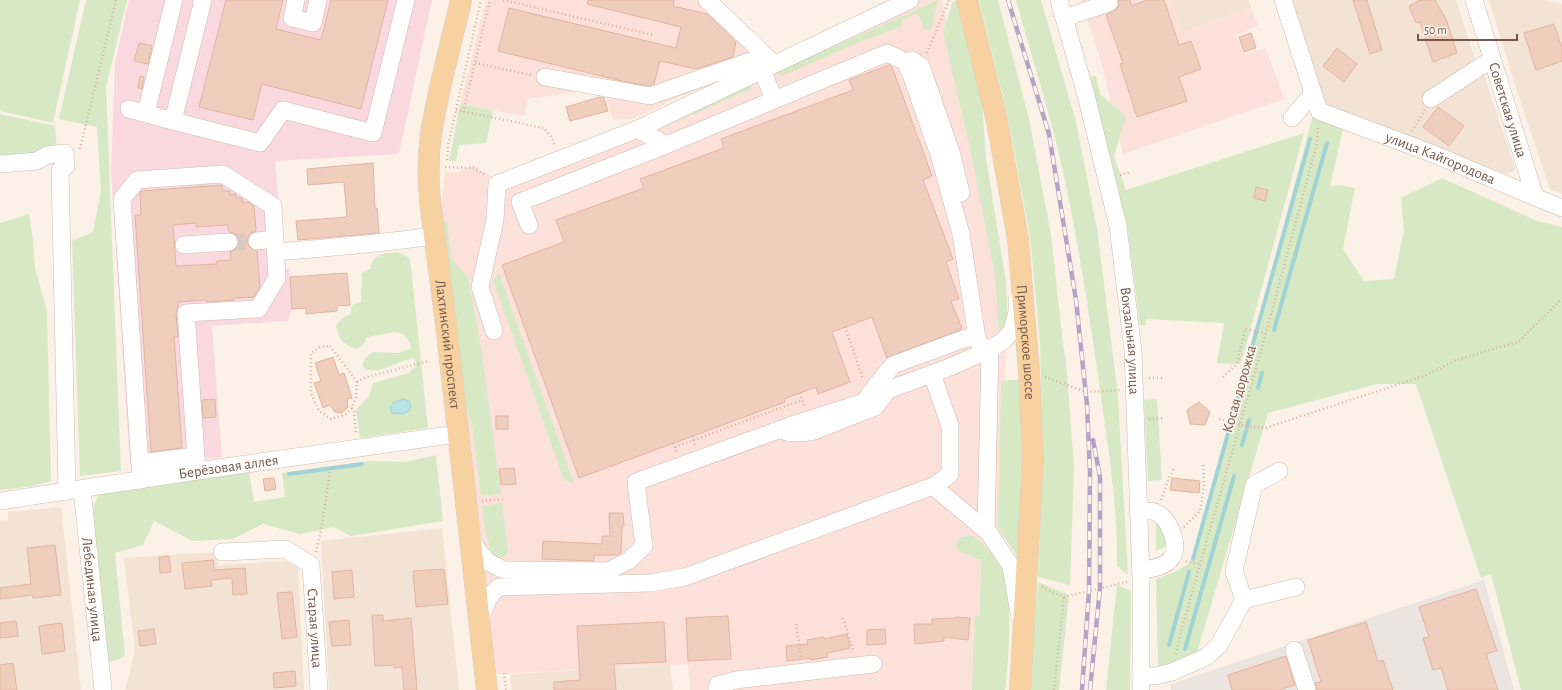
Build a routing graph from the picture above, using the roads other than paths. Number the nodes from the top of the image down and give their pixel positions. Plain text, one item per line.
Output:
1 (174, 0) edge
2 (203, 0) edge
3 (296, 0) edge
4 (318, 0) edge
5 (406, 0) edge
6 (461, 0) edge
7 (706, 0) edge
8 (910, 0) edge
9 (967, 0) edge
10 (1059, 0) edge
11 (1283, 0) edge
12 (1474, 0) edge
13 (1109, 3) dead end
14 (1064, 18) junction
15 (1492, 59) junction
16 (767, 63) junction
17 (545, 77) road end
18 (1313, 93) junction
19 (774, 99) junction
20 (1431, 100) road end
21 (129, 109) dead end
22 (146, 113) junction
23 (1292, 118) dead end
24 (173, 121) junction
25 (638, 129) junction
26 (666, 145) junction
27 (0, 164) edge
28 (1535, 198) junction
29 (1562, 208) edge
30 (530, 225) dead end
31 (434, 236) junction
32 (1018, 239) junction
33 (257, 241) tunnel mouth
34 (229, 242) tunnel mouth
35 (184, 245) dead end
36 (275, 246) junction
37 (494, 330) dead end
38 (984, 346) junction
39 (932, 374) junction
40 (776, 430) junction
41 (458, 434) junction
42 (140, 463) junction
43 (196, 464) junction
44 (167, 468) junction
45 (1280, 471) dead end
46 (950, 474) junction
47 (141, 480) junction
48 (936, 485) junction
49 (75, 490) junction
50 (0, 501) edge
51 (954, 503) junction
52 (1138, 510) junction
53 (986, 530) junction
54 (471, 539) junction
55 (222, 552) dead end
56 (1141, 574) junction
57 (1296, 587) dead end
58 (1244, 600) junction
59 (480, 621) junction
60 (1023, 639) junction
61 (1294, 650) dead end
62 (866, 665) road end
63 (1141, 683) edge
64 (103, 690) edge
65 (319, 690) edge
66 (488, 690) edge
67 (717, 690) edge
68 (1020, 690) edge
69 (1307, 690) edge

1 - 22 street
2 - 24 street
3 - 4 street
5 - 24 street
6 - 31 main road, Лахтинский проспект
7 - 16 street
8 - 16 street
9 - 32 main road, Приморское шоссе
10 - 14 street, Вокзальная улица
11 - 18 street
12 - 15 street, Советская улица
13 - 14 street
14 - 52 street, Вокзальная улица
15 - 20 street
15 - 28 street, Советская улица
16 - 17 street
16 - 19 street
16 - 25 street
18 - 23 street
18 - 28 street, улица Кайгородова
19 - 26 street
19 - 38 street
21 - 22 street
22 - 24 street
25 - 26 street
25 - 37 street
26 - 30 street
27 - 49 street, Лебединая улица
28 - 29 street, улица Кайгородова
31 - 36 street
31 - 41 main road, Лахтинский проспект
32 - 38 street
32 - 60 main road, Приморское шоссе
33 - 36 street
34 - 35 street
36 - 42 street
36 - 43 street
38 - 39 street
38 - 40 street
38 - 53 street
39 - 40 street
39 - 46 street
40 - 54 street
41 - 43 street, Берёзовая аллея
41 - 54 main road, Лахтинский проспект
42 - 44 street
42 - 47 street
43 - 44 street, Берёзовая аллея
44 - 47 street, Берёзовая аллея
45 - 58 street
46 - 48 street
46 - 51 street
47 - 49 street, Берёзовая аллея
48 - 51 street
48 - 59 street
49 - 50 street, Берёзовая аллея
49 - 64 street, Лебединая улица
51 - 53 street
52 - 56 street, Вокзальная улица
52 - 56 street
53 - 60 street
54 - 59 main road, Лахтинский проспект
55 - 65 street, Старая улица
56 - 63 street, Вокзальная улица
57 - 58 street
58 - 63 street
59 - 66 main road, Лахтинский проспект
60 - 68 main road, Приморское шоссе
61 - 69 street
62 - 67 street

